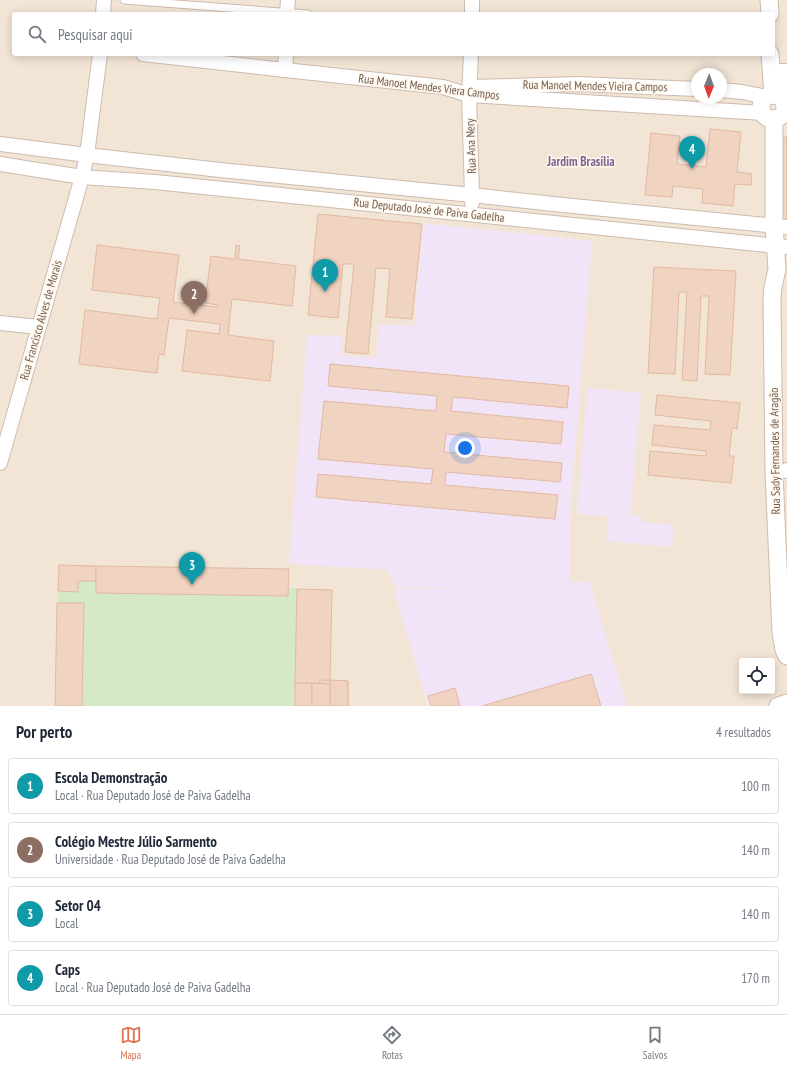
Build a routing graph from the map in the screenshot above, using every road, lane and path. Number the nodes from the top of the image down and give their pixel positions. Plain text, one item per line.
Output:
1 (104, 0) edge
2 (124, 0) edge
3 (472, 0) edge
4 (770, 0) edge
5 (288, 9) edge
6 (103, 12) edge
7 (300, 12) edge
8 (472, 12) edge
9 (770, 12) edge
10 (100, 56) edge
11 (161, 56) edge
12 (286, 56) edge
13 (471, 56) edge
14 (770, 56) edge
15 (285, 70) junction
16 (691, 89) edge
17 (469, 91) junction
18 (727, 91) edge
19 (778, 98) edge
20 (0, 144) edge
21 (87, 155) junction
22 (159, 163) junction
23 (0, 164) edge
24 (220, 170) junction
25 (82, 177) junction
26 (155, 182) junction
27 (217, 188) junction
28 (472, 195) junction
29 (553, 204) junction
30 (621, 211) junction
31 (471, 214) junction
32 (550, 223) junction
33 (781, 227) edge
34 (618, 230) junction
35 (781, 246) edge
36 (777, 269) junction
37 (0, 323) edge
38 (39, 327) junction
39 (0, 464) edge
40 (786, 470) edge
41 (787, 531) edge
42 (787, 656) edge
43 (787, 703) edge
44 (778, 706) edge

1 - 6 street
2 - 5 lane
3 - 8 street
4 - 9 street
5 - 7 lane
10 - 21 street, Rua Francisco Alves de Morais
11 - 15 street, Rua Manoel Mendes Viera Campos
12 - 15 street
13 - 17 street, Rua Ana Nery
14 - 19 street
15 - 17 street, Rua Manoel Mendes Viera Campos
16 - 17 street, Rua Manoel Mendes Vieira Campos
17 - 19 street, Rua Manoel Mendes Viera Campos
17 - 28 street, Rua Ana Nery
18 - 19 street
19 - 33 street, Rua Sady Fernandes de Aragão
20 - 21 street, Rua Deputado José de Paiva Gadelha
21 - 22 street, Rua Deputado José de Paiva Gadelha
21 - 25 street, Rua Francisco Alves de Morais
22 - 24 street, Rua Deputado José de Paiva Gadelha
22 - 26 street
23 - 25 street, Rua Deputado José de Paiva Gadelha
24 - 27 street
24 - 28 street, Rua Deputado José de Paiva Gadelha
25 - 26 street, Rua Deputado José de Paiva Gadelha
25 - 38 street, Rua Francisco Alves de Morais
26 - 27 street, Rua Deputado José de Paiva Gadelha
27 - 31 street, Rua Deputado José de Paiva Gadelha
28 - 29 street, Rua Deputado José de Paiva Gadelha
28 - 31 street, Rua Ana Nery
29 - 30 street, Rua Deputado José de Paiva Gadelha
29 - 32 street
30 - 33 street, Rua Deputado José de Paiva Gadelha
30 - 34 street
31 - 32 street, Rua Deputado José de Paiva Gadelha
32 - 34 street, Rua Deputado José de Paiva Gadelha
33 - 35 street, Rua Sady Fernandes de Aragão
34 - 35 street, Rua Deputado José de Paiva Gadelha
35 - 36 street, Rua Sady Fernandes de Aragão
36 - 40 street, Rua Sady Fernandes de Aragão
36 - 42 street, Rua Sady Fernandes de Aragão
37 - 38 street
38 - 39 street, Rua Francisco Alves de Morais
40 - 41 street, Rua Sady Fernandes de Aragão
43 - 44 street

